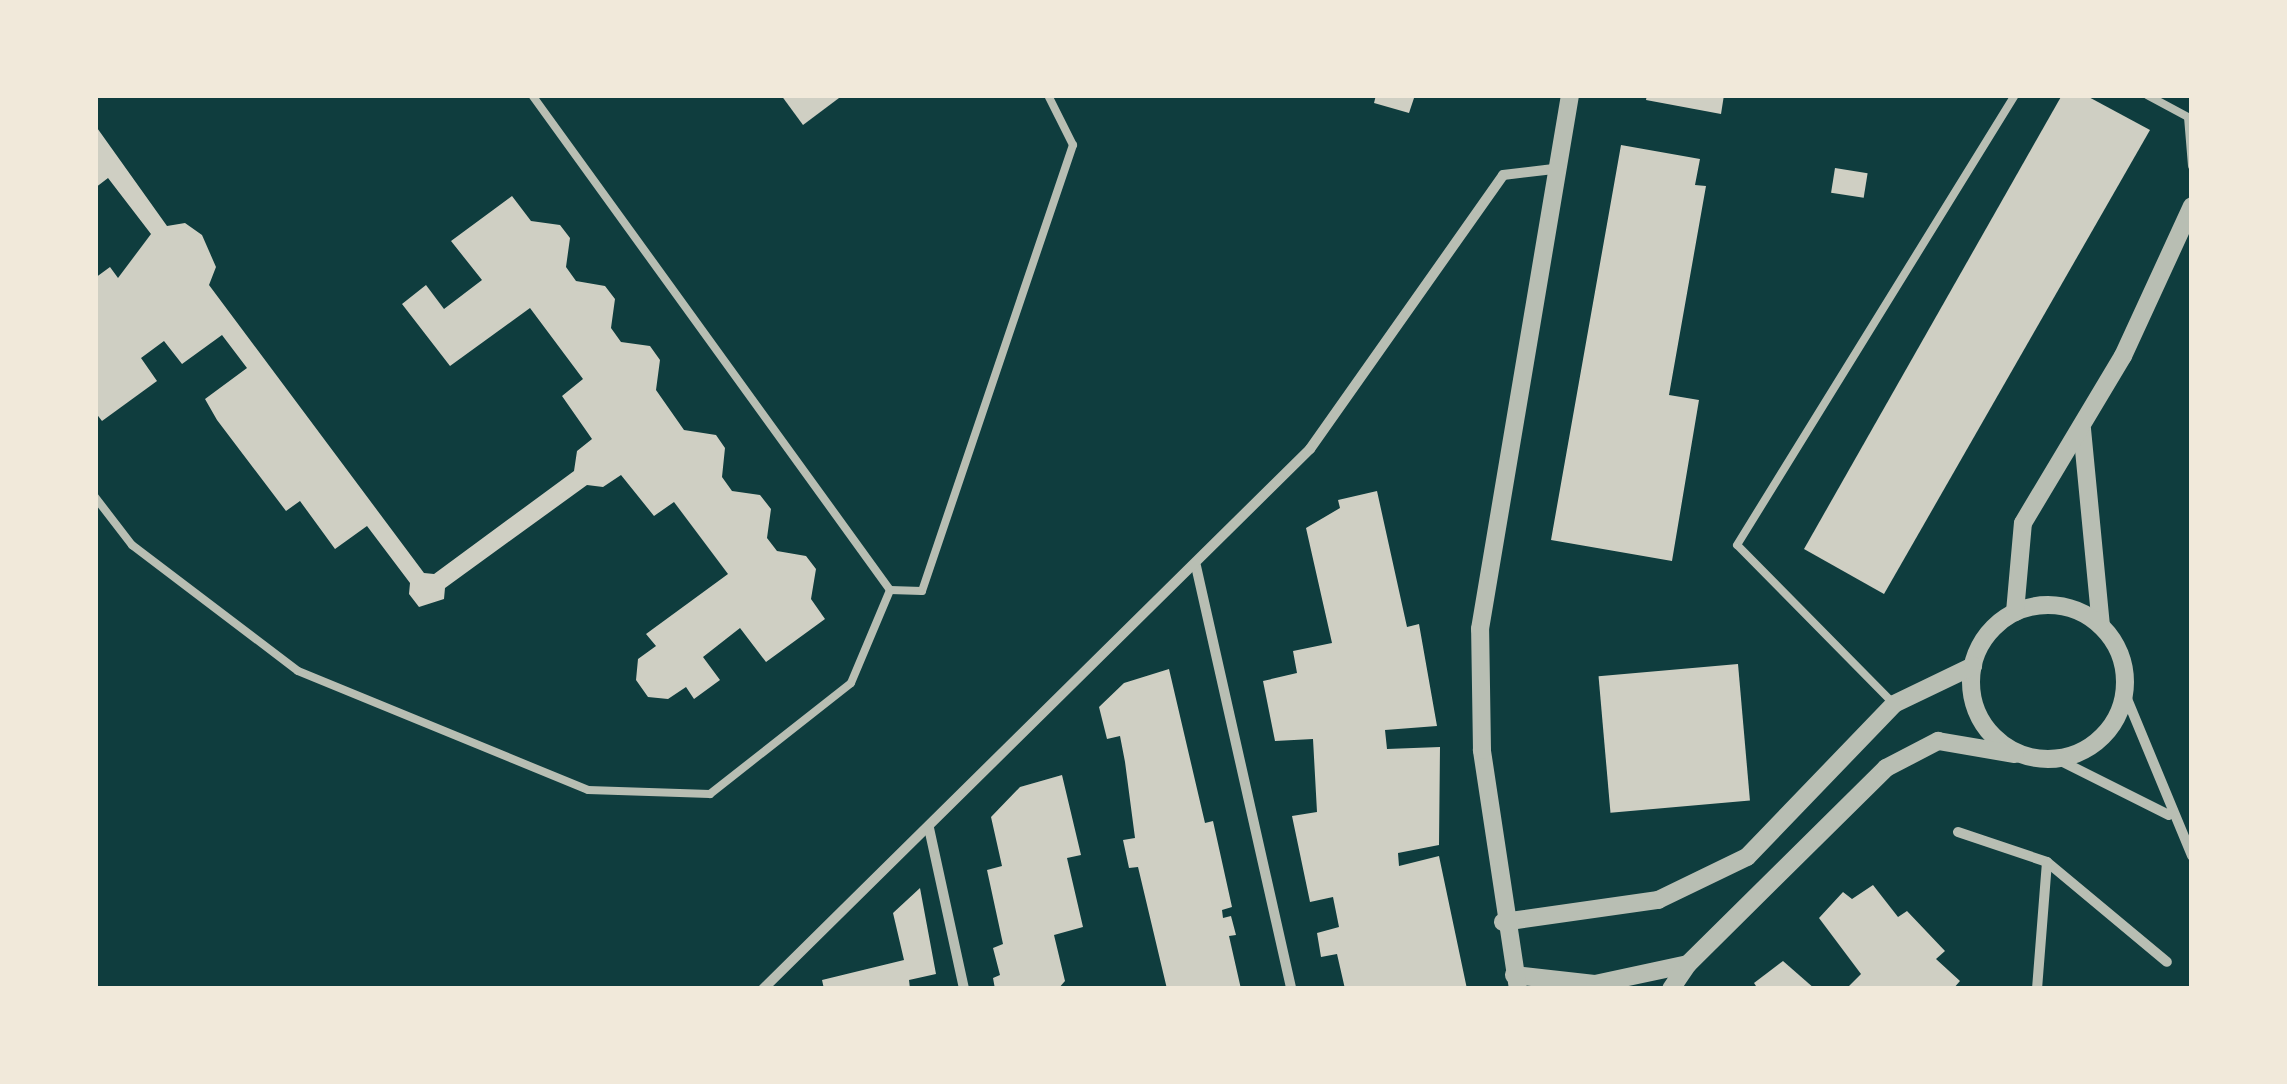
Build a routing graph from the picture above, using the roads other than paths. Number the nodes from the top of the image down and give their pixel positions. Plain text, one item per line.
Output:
1 (532, 95) edge
2 (1048, 95) edge
3 (1570, 95) edge
4 (2015, 95) edge
5 (2147, 95) edge
6 (2192, 166) edge
7 (1554, 169) junction
8 (2192, 206) edge
9 (2082, 430) junction
10 (95, 497) edge
11 (1196, 566) junction
12 (890, 590) junction
13 (2015, 612) junction
14 (2101, 624) junction
15 (1973, 666) junction
16 (2125, 694) junction
17 (1894, 704) junction
18 (2026, 756) junction
19 (2057, 758) junction
20 (2170, 815) junction
21 (929, 828) junction
22 (1958, 832) dead end
23 (2192, 856) edge
24 (2047, 862) junction
25 (1504, 922) junction
26 (2167, 962) dead end
27 (1688, 964) junction
28 (1516, 982) edge
29 (763, 989) edge
30 (964, 989) edge
31 (1290, 989) edge
32 (1672, 989) edge
33 (2038, 989) edge

1 - 12 lane
2 - 12 lane
3 - 7 street
4 - 17 lane
5 - 6 lane
7 - 11 street
7 - 25 street
8 - 9 street
9 - 13 street
9 - 14 street
10 - 12 lane
11 - 21 street
11 - 31 street
13 - 14 street
13 - 15 street
14 - 16 street
15 - 17 street
15 - 18 street
16 - 19 street
16 - 20 street
17 - 25 street
18 - 19 street
18 - 27 street
19 - 20 street
20 - 23 street
21 - 29 street
21 - 30 street
22 - 24 street
24 - 26 street
24 - 33 street
25 - 28 street
27 - 28 street
27 - 32 street

